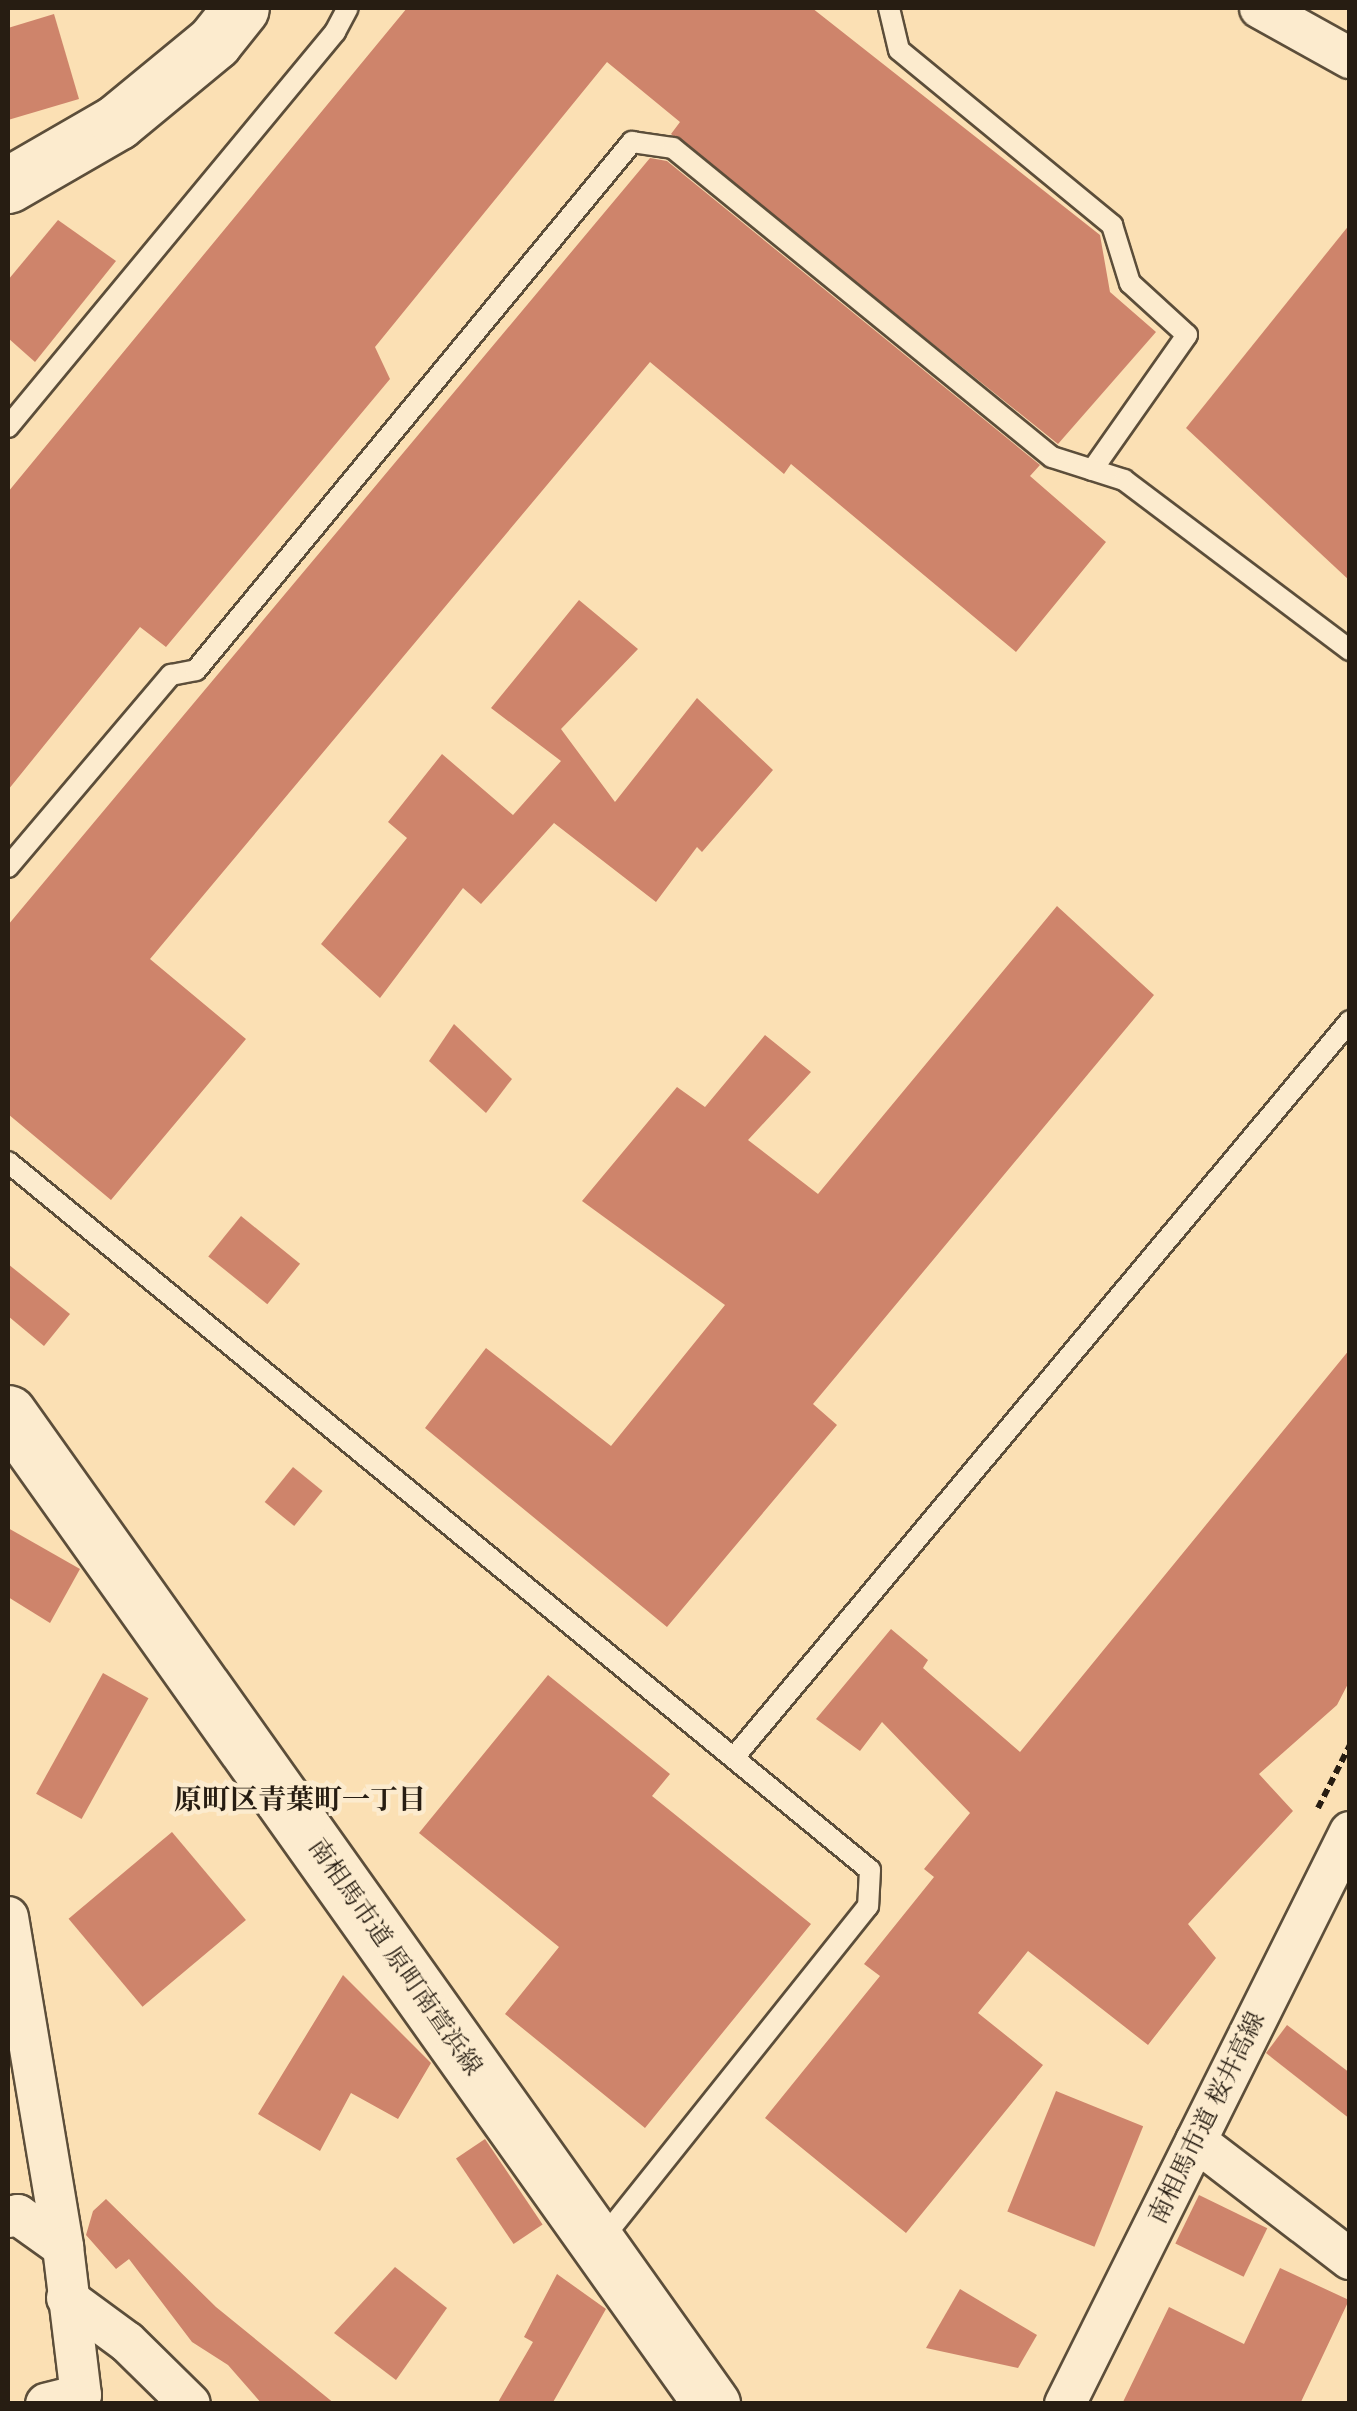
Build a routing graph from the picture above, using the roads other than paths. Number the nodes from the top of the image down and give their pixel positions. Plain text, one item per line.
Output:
1 (241, 8) edge
2 (348, 8) edge
3 (889, 8) edge
4 (1260, 8) edge
5 (1350, 58) edge
6 (8, 184) edge
7 (8, 427) edge
8 (1092, 470) junction
9 (1350, 650) edge
10 (8, 867) edge
11 (1350, 1022) edge
12 (8, 1162) edge
13 (11, 1427) edge
14 (736, 1755) junction
15 (1350, 1832) edge
16 (8, 1917) edge
17 (1196, 2141) junction
18 (8, 2217) edge
19 (598, 2244) junction
20 (63, 2247) junction
21 (1350, 2259) edge
22 (68, 2298) junction
23 (70, 2401) edge
24 (190, 2404) edge
25 (712, 2404) edge
26 (1066, 2404) edge

1 - 6 street
2 - 7 lane
3 - 8 lane
4 - 5 street
8 - 9 lane
8 - 10 lane
11 - 14 lane
12 - 14 lane
13 - 19 street, 南相馬市道 原町南萱浜線
14 - 19 lane
15 - 17 street, 南相馬市道 桜井高線
16 - 20 street
17 - 21 street
17 - 26 street, 南相馬市道 桜井高線
18 - 20 street
19 - 25 street, 南相馬市道 原町南萱浜線
20 - 22 street
22 - 23 street
22 - 24 street

